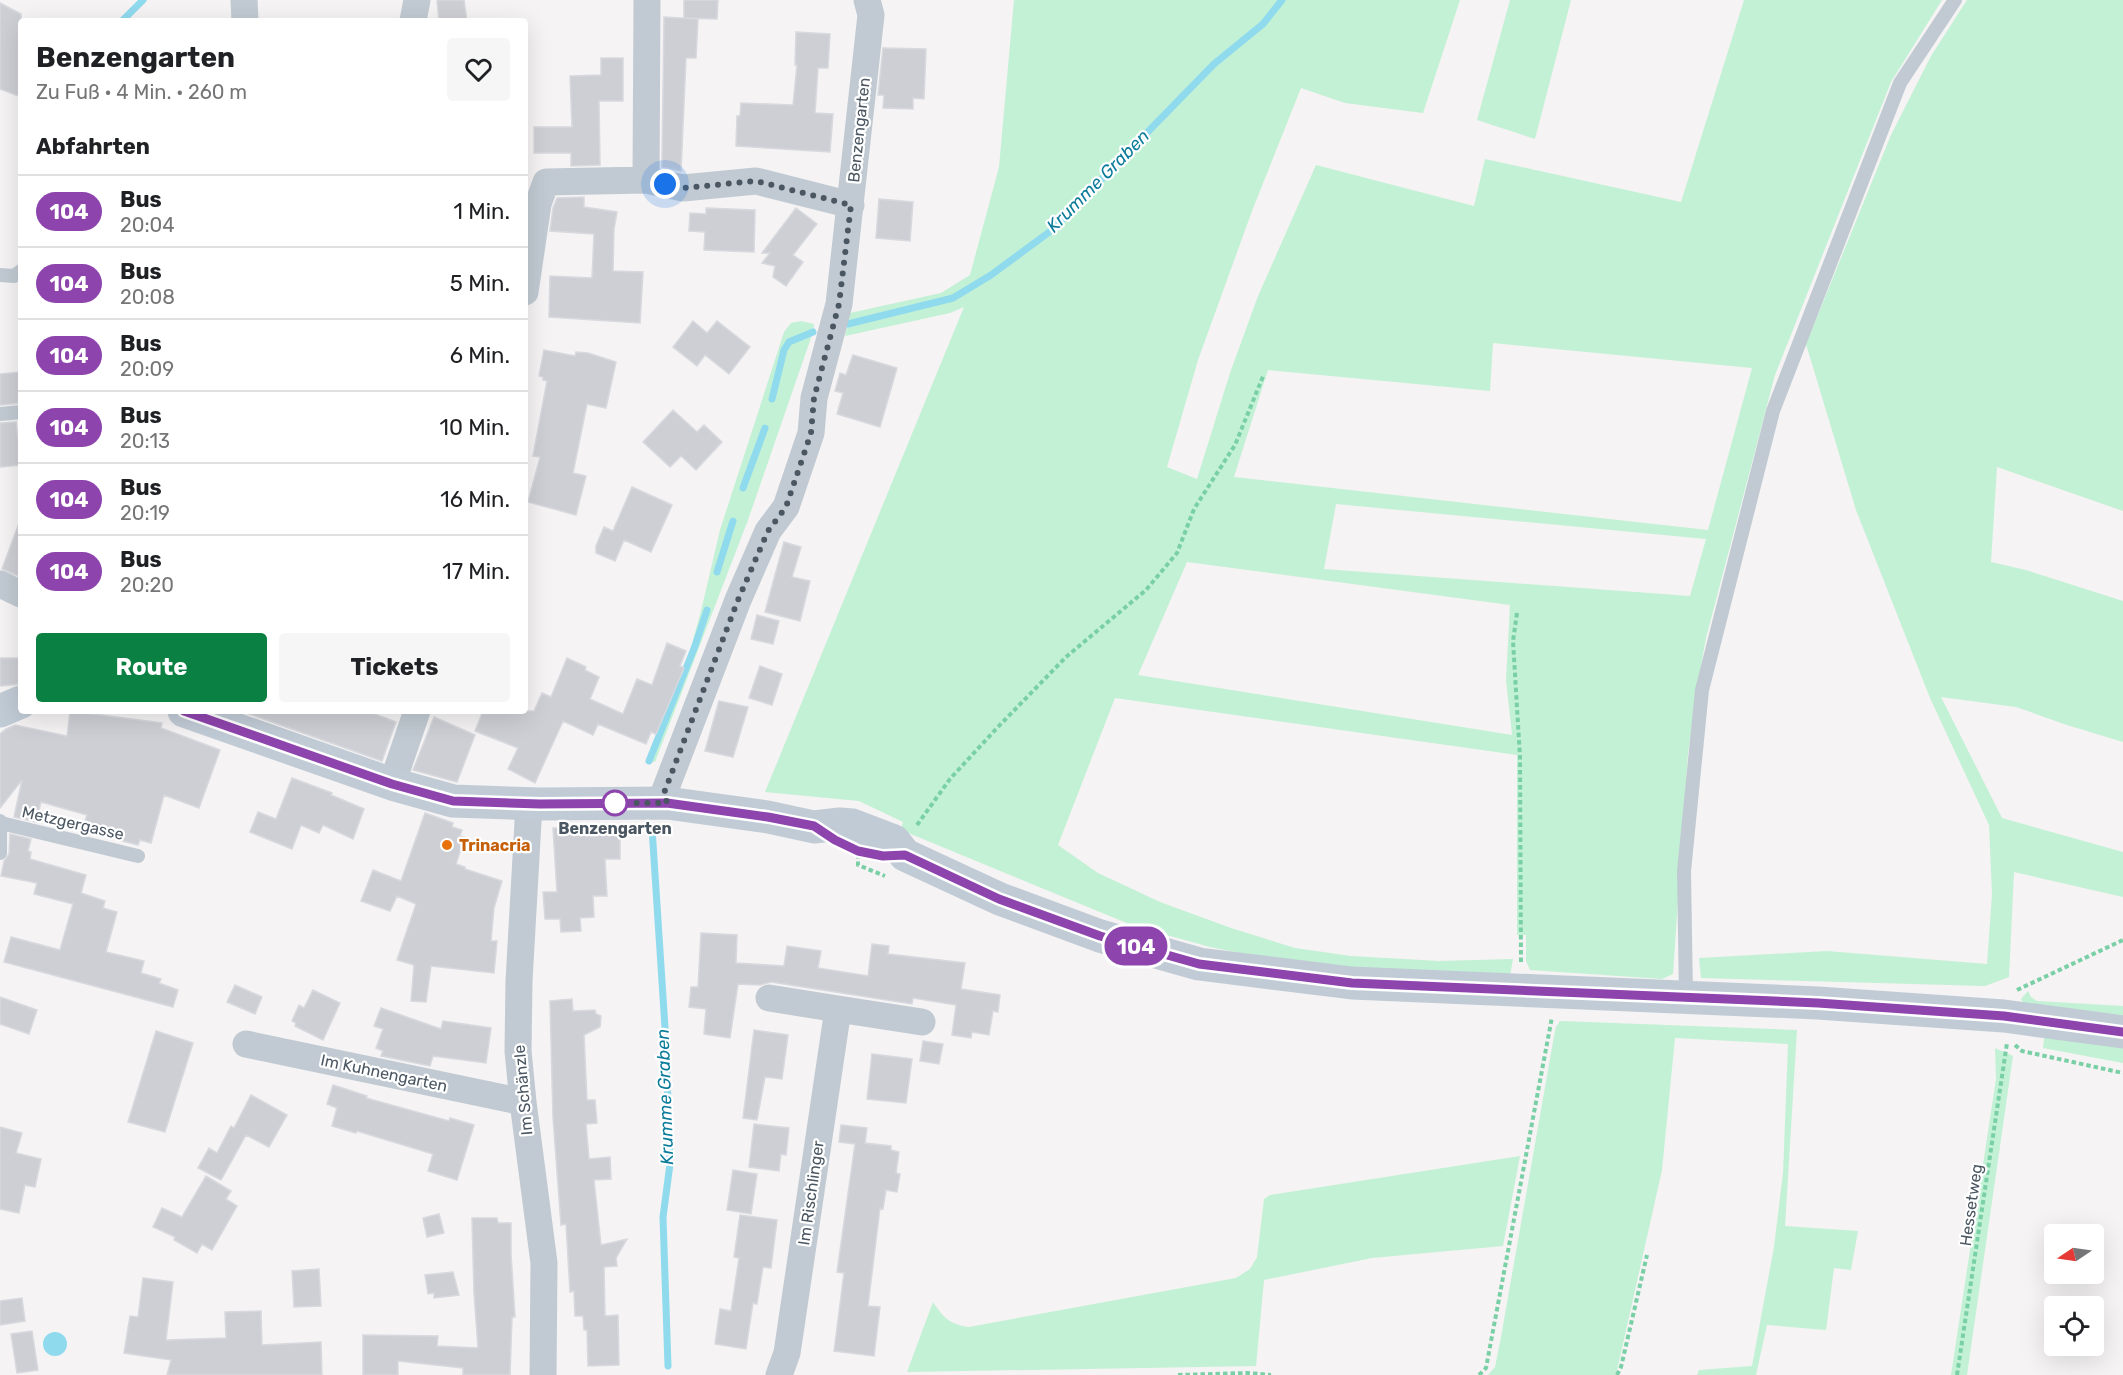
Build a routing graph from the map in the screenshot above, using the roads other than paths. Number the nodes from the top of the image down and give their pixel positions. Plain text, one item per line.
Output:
1 (244, 0) edge
2 (417, 0) edge
3 (647, 0) edge
4 (867, 0) edge
5 (1955, 0) edge
6 (245, 18) edge
7 (414, 18) edge
8 (646, 180) junction
9 (851, 205) junction
10 (528, 272) edge
11 (18, 273) edge
12 (0, 275) edge
13 (18, 411) edge
14 (0, 414) edge
15 (0, 584) edge
16 (18, 593) edge
17 (18, 703) edge
18 (0, 711) edge
19 (203, 714) edge
20 (416, 714) edge
21 (392, 784) junction
22 (667, 803) junction
23 (529, 804) junction
24 (1, 822) edge
25 (0, 853) edge
26 (138, 856) dead end
27 (1686, 996) junction
28 (769, 998) dead end
29 (838, 1009) junction
30 (922, 1023) dead end
31 (2123, 1032) edge
32 (246, 1044) dead end
33 (523, 1102) junction
34 (543, 1375) edge
35 (556, 1375) edge
36 (779, 1375) edge

1 - 6 street
2 - 7 street
3 - 8 street
4 - 9 street, Benzengarten
5 - 27 lane
8 - 9 street
8 - 10 street
9 - 22 street, Benzengarten
11 - 12 lane
13 - 14 lane
15 - 16 street
17 - 18 street
19 - 21 street
20 - 21 street
21 - 23 street
22 - 23 street
22 - 27 street
23 - 33 street, Im Schänzle
24 - 25 lane, Metzgergasse
24 - 26 lane, Metzgergasse
27 - 31 street
28 - 29 street
29 - 30 street
29 - 36 street, Im Rischlinger
32 - 33 street, Im Kuhnengarten
33 - 34 street, Im Schänzle
34 - 35 street

